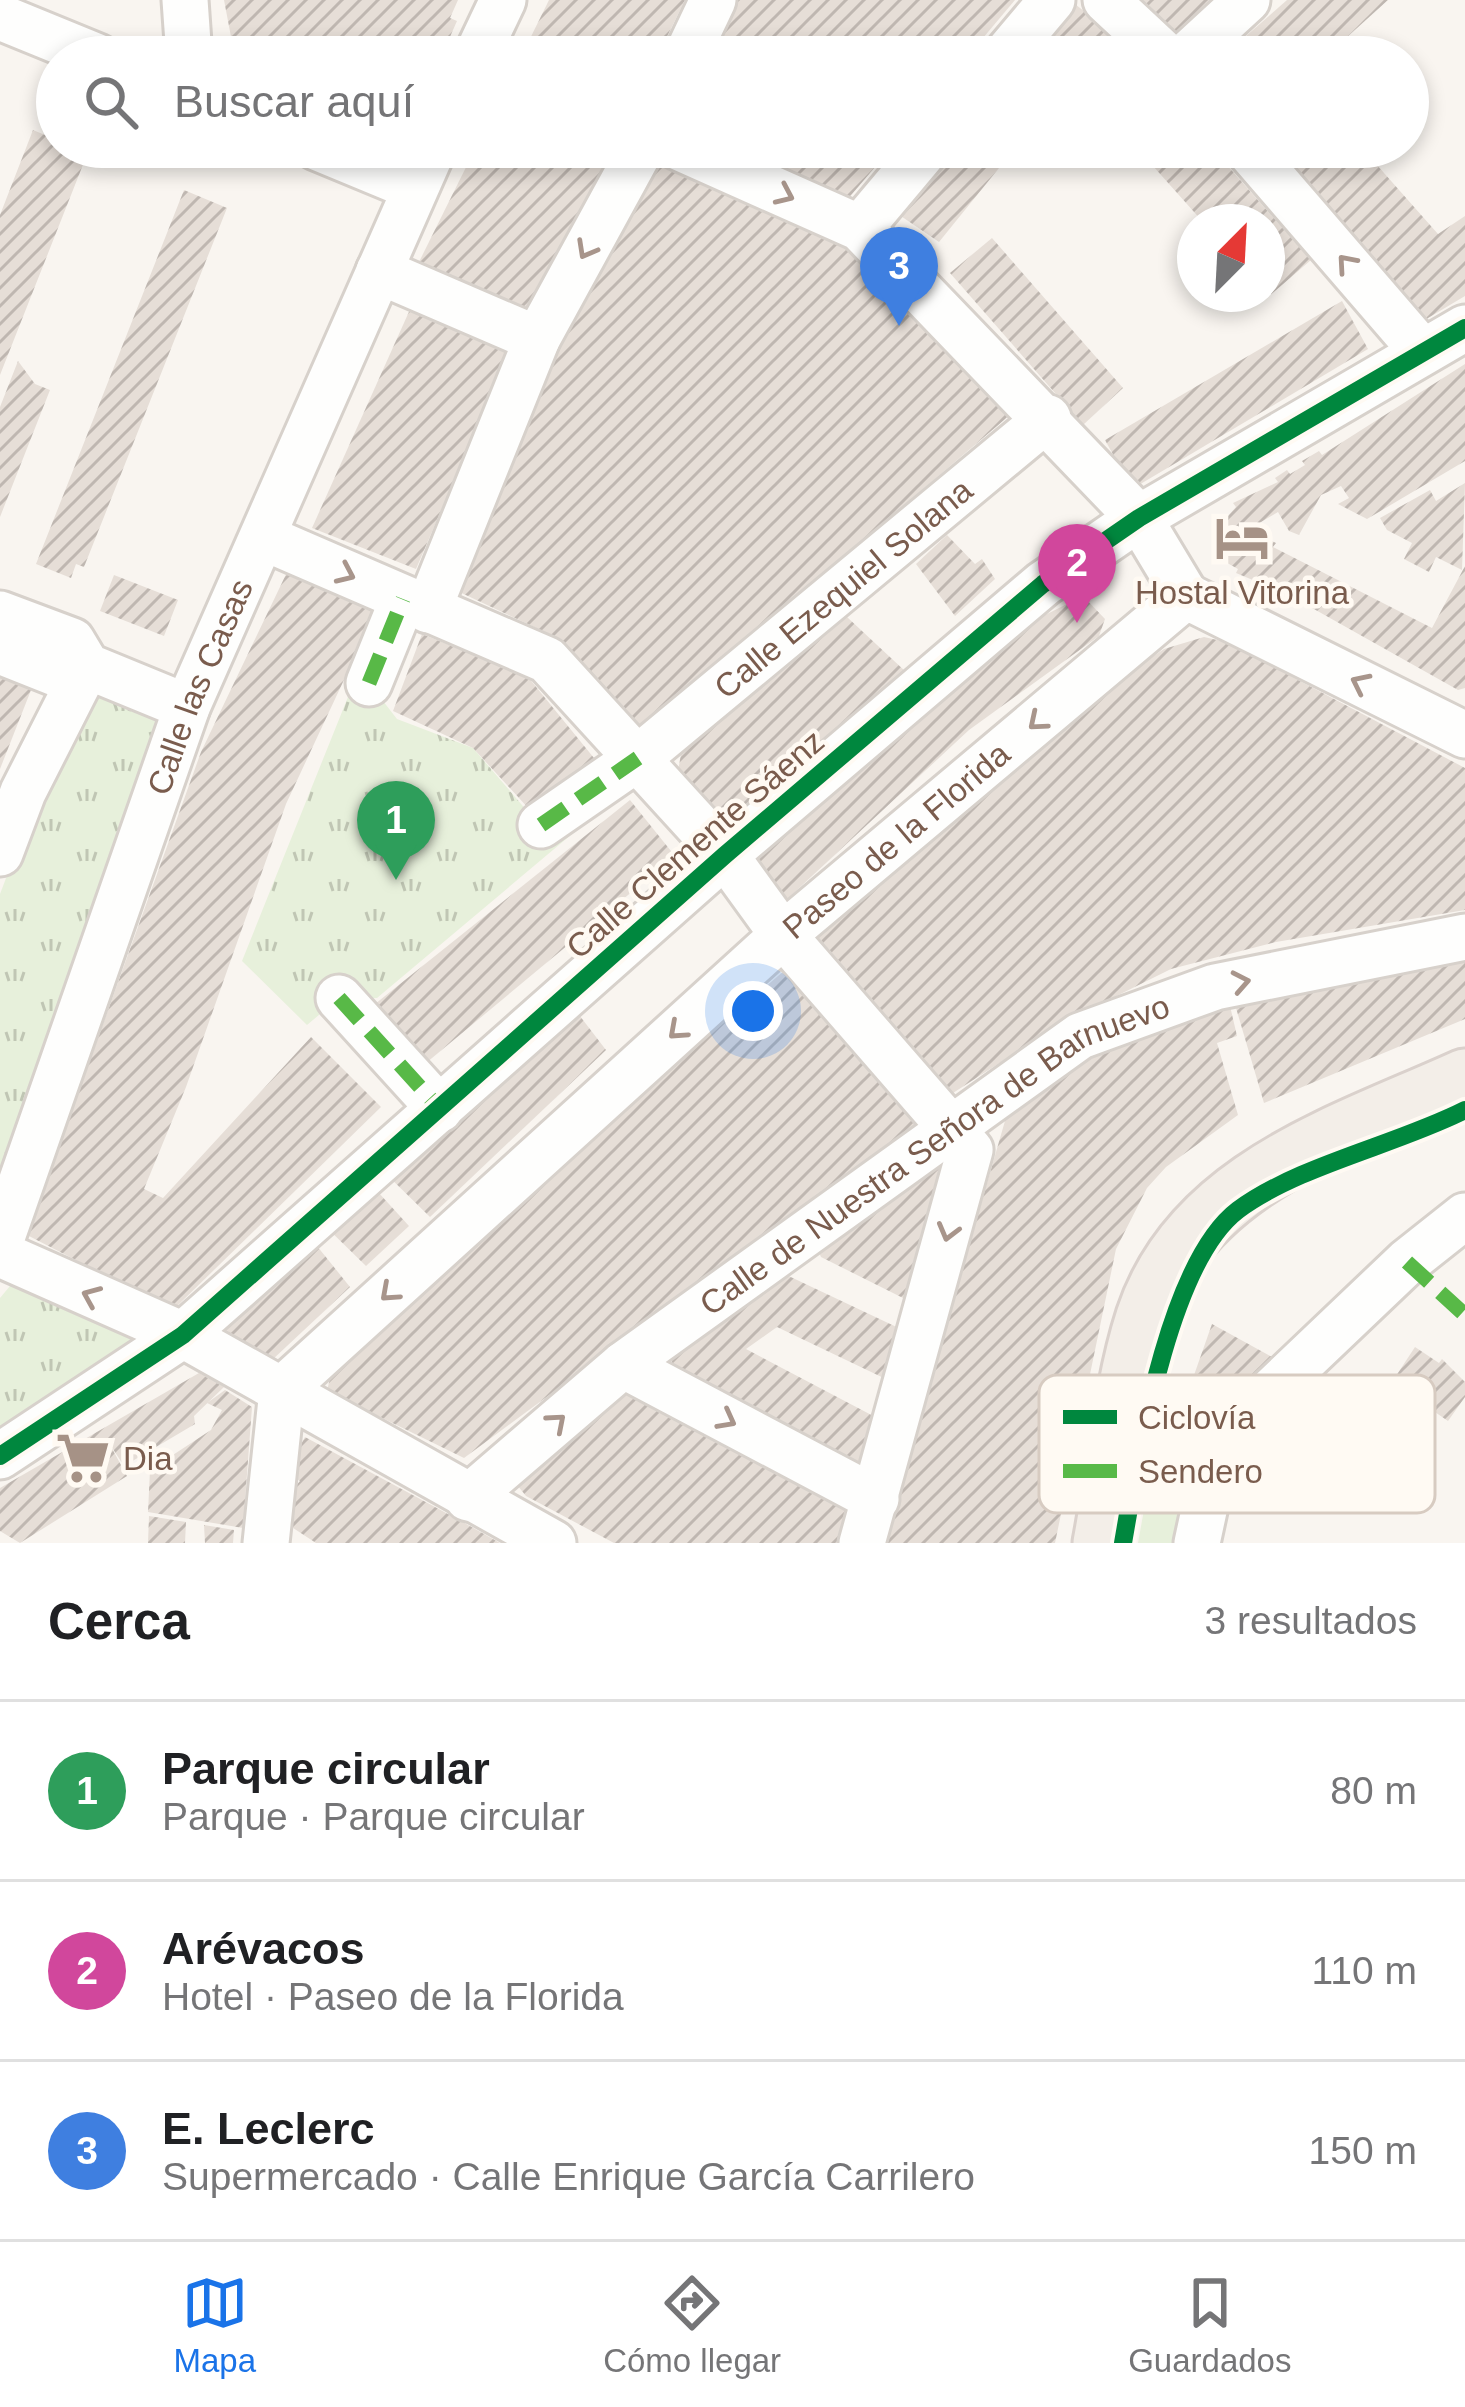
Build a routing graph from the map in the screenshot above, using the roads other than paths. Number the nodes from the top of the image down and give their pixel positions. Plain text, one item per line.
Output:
1 (184, 0) edge
2 (503, 0) edge
3 (713, 0) edge
4 (1052, 0) edge
5 (1106, 0) edge
6 (1247, 0) edge
7 (0, 17) edge
8 (47, 36) edge
9 (187, 36) edge
10 (486, 36) edge
11 (696, 36) edge
12 (1022, 36) edge
13 (1145, 36) edge
14 (1208, 36) edge
15 (367, 168) edge
16 (424, 168) edge
17 (631, 168) edge
18 (725, 168) edge
19 (910, 168) edge
20 (1264, 168) edge
21 (415, 188) junction
22 (860, 228) junction
23 (379, 271) junction
24 (1465, 328) edge
25 (537, 339) junction
26 (1422, 352) junction
27 (1048, 418) junction
28 (1139, 518) junction
29 (265, 538) junction
30 (1186, 596) junction
31 (416, 605) junction
32 (0, 614) edge
33 (0, 651) edge
34 (87, 666) junction
35 (369, 683) dead end
36 (187, 707) junction
37 (1465, 735) edge
38 (638, 758) junction
39 (541, 825) dead end
40 (0, 853) edge
41 (725, 855) junction
42 (783, 935) junction
43 (1465, 937) edge
44 (338, 998) dead end
45 (1465, 1078) edge
46 (440, 1109) junction
47 (950, 1124) junction
48 (1465, 1216) edge
49 (2, 1227) edge
50 (183, 1335) junction
51 (623, 1365) junction
52 (1134, 1375) edge
53 (1289, 1375) edge
54 (282, 1390) junction
55 (0, 1456) edge
56 (468, 1498) junction
57 (876, 1499) junction
58 (1108, 1513) edge
59 (1203, 1513) edge
60 (266, 1543) edge
61 (553, 1543) edge
62 (862, 1543) edge
63 (1102, 1543) edge
64 (1197, 1543) edge

1 - 9 street
2 - 10 street
3 - 11 street
4 - 12 street
5 - 13 street
6 - 14 street
7 - 8 street
15 - 21 street
16 - 21 street, Calle las Casas
17 -> 25 street
18 -> 22 street
19 - 22 street
26 -> 20 street
21 - 23 street, Calle las Casas
22 - 27 street
23 - 25 street
23 - 29 street, Calle las Casas
24 - 26 street, Calle Clemente Sáenz
25 - 31 street
26 - 28 street, Calle Clemente Sáenz
27 - 28 street
27 - 38 street, Calle Ezequiel Solana
28 - 30 street
28 - 41 street, Calle Clemente Sáenz
29 -> 31 street
29 - 36 street, Calle las Casas
37 -> 30 street
30 -> 42 street, Paseo de la Florida
31 - 35 street
31 - 38 street
32 - 34 street
33 - 34 street
34 - 36 street
34 - 40 street
36 - 49 street, Calle las Casas
38 - 39 street, Calle Ezequiel Solana
38 - 41 street
41 - 42 street
41 - 46 street, Calle Clemente Sáenz
42 - 47 street
42 -> 54 street, Paseo de la Florida
47 -> 43 street, Calle de Nuestra Señora de Barnuevo
44 - 46 street
45 - 52 main road
46 - 50 street, Calle Clemente Sáenz
47 - 51 street, Calle de Nuestra Señora de Barnuevo
47 -> 57 street
48 - 53 street
50 -> 49 street
50 - 54 street
50 - 55 street, Calle Clemente Sáenz
56 -> 51 street, Calle de Nuestra Señora de Barnuevo
51 -> 57 street
54 - 56 street
54 - 60 street
56 - 61 street
57 - 62 street
58 - 63 main road
59 - 64 street

